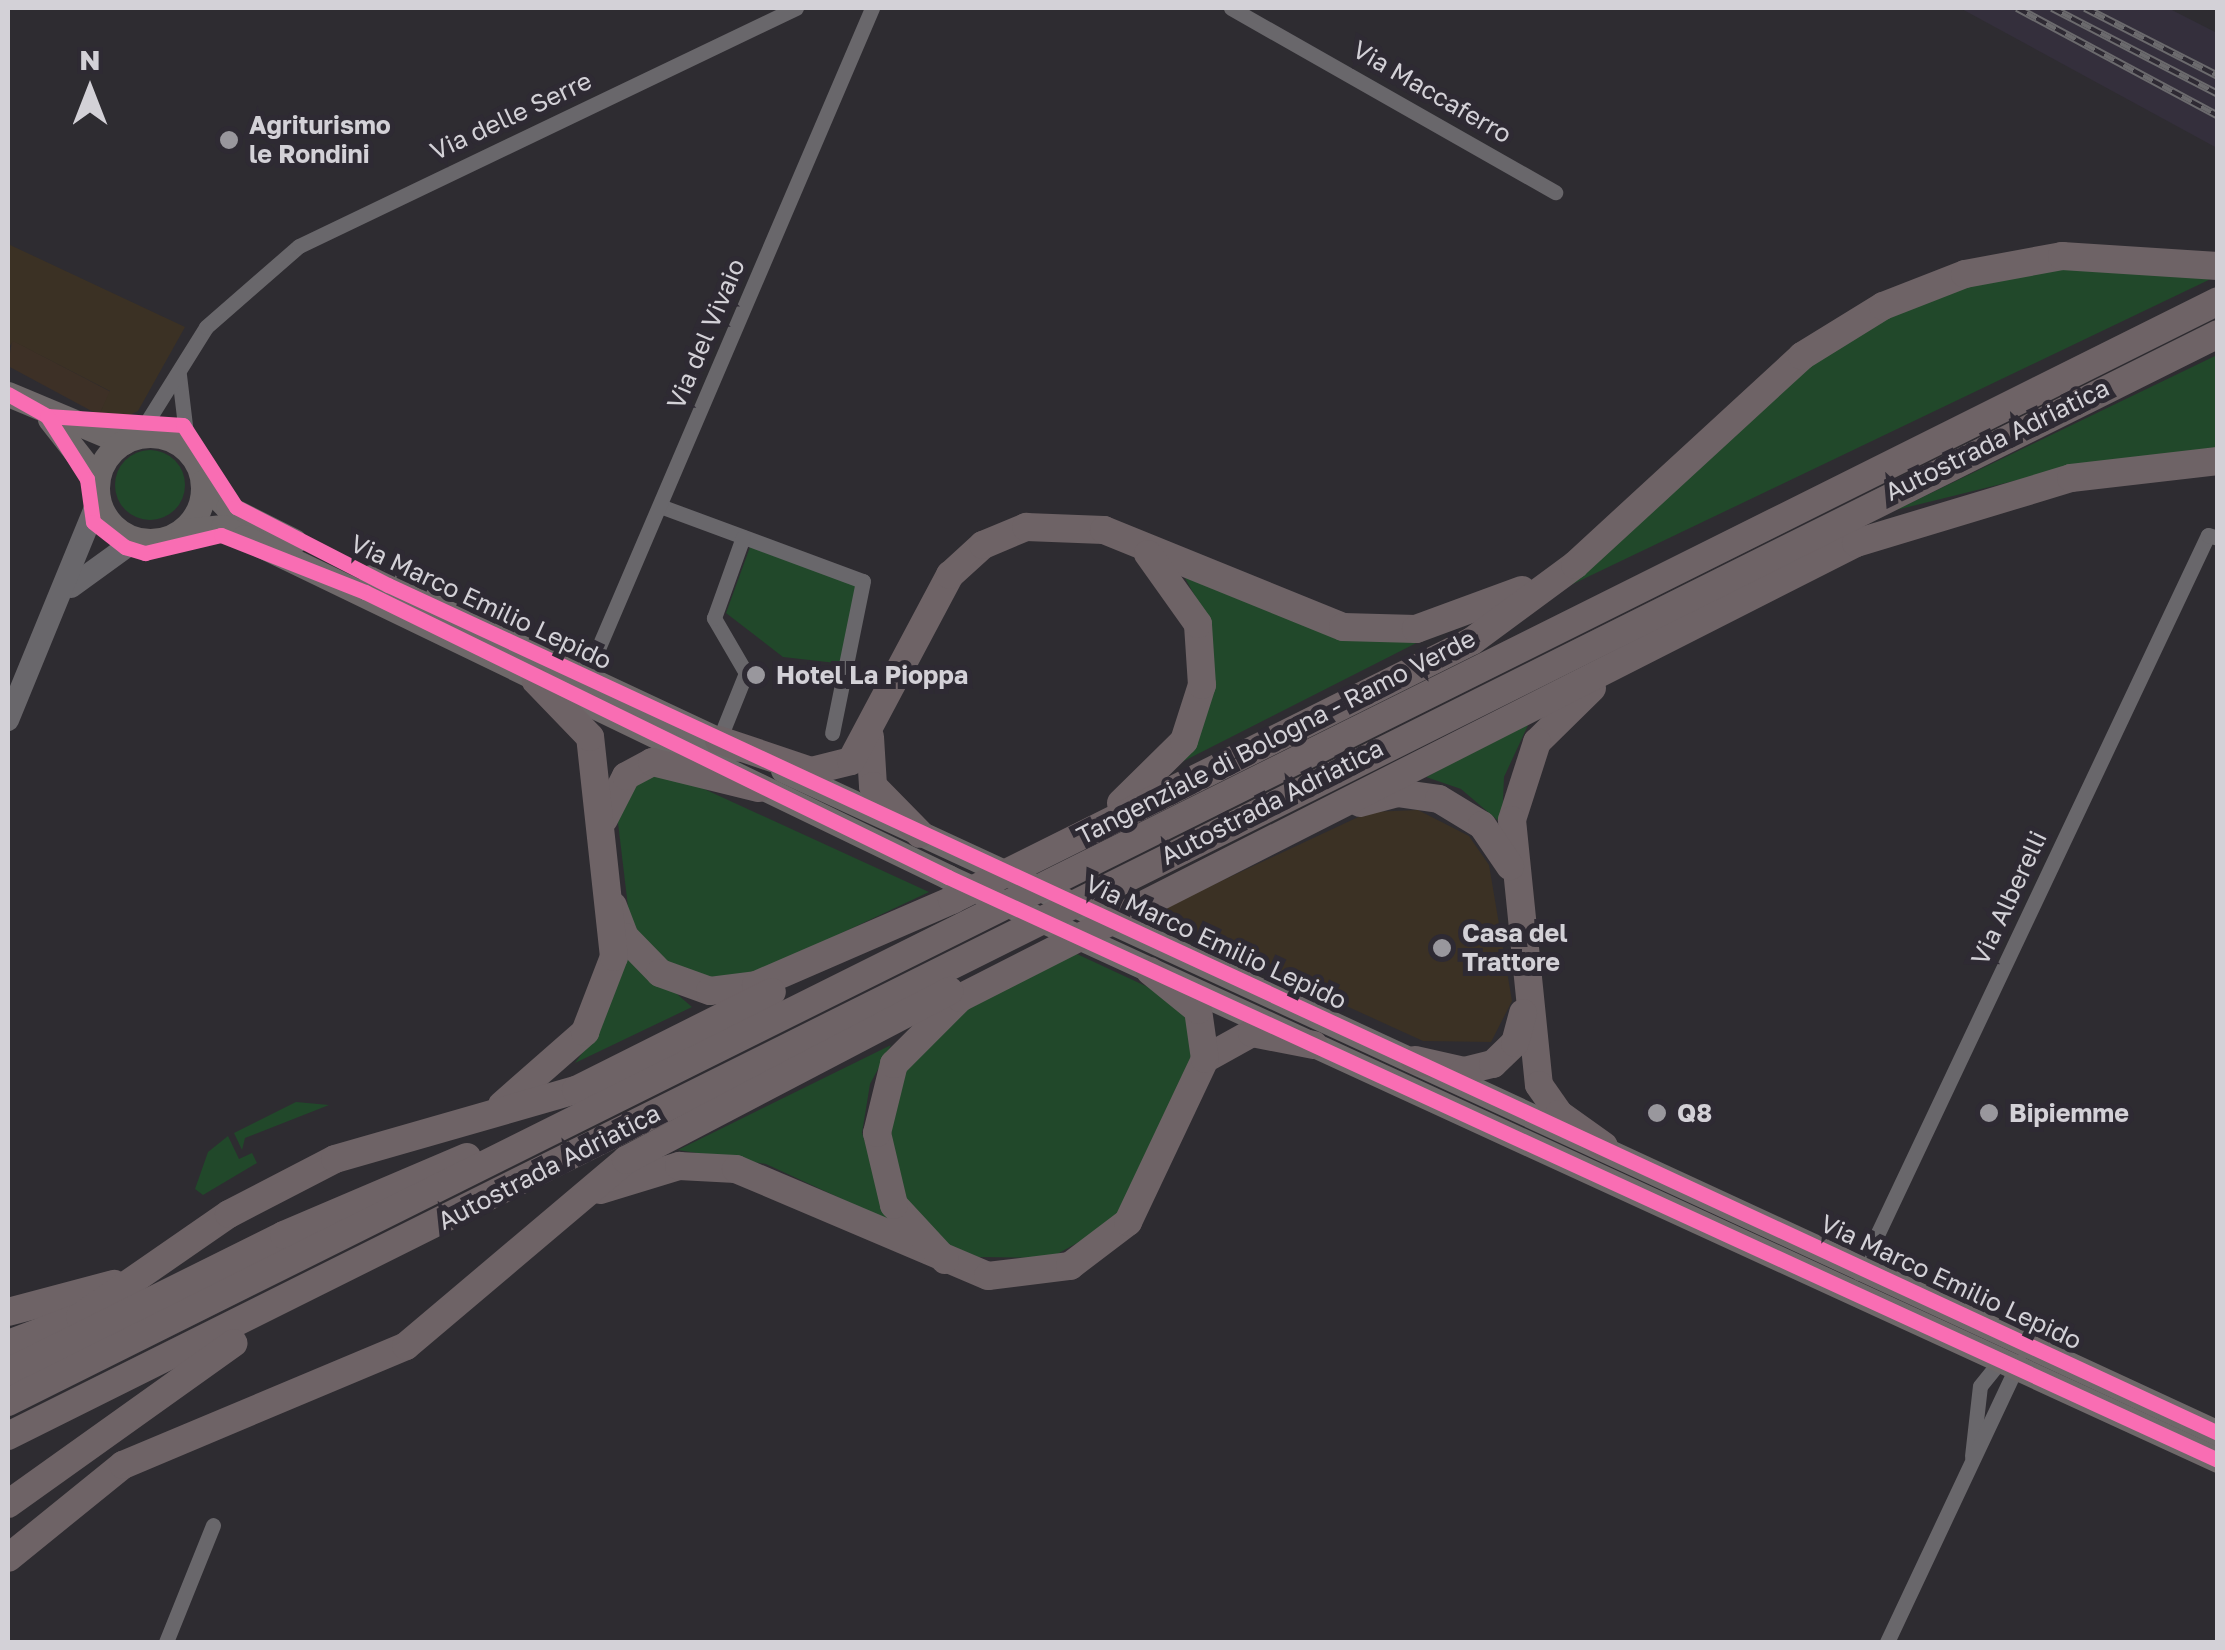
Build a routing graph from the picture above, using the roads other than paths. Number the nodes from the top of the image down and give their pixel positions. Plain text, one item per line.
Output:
1 (796, 8) edge
2 (872, 8) edge
3 (1231, 8) edge
4 (1555, 192) dead end
5 (2218, 266) edge
6 (2218, 301) edge
7 (2218, 334) edge
8 (180, 374) junction
9 (8, 394) edge
10 (46, 416) junction
11 (130, 440) junction
12 (188, 451) junction
13 (2218, 461) edge
14 (1684, 462) junction
15 (203, 482) junction
16 (97, 490) junction
17 (660, 506) junction
18 (183, 530) junction
19 (743, 537) junction
20 (1127, 538) junction
21 (2218, 538) edge
22 (136, 540) junction
23 (68, 589) junction
24 (1719, 611) junction
25 (585, 679) junction
26 (536, 681) junction
27 (8, 720) edge
28 (832, 733) dead end
29 (870, 737) junction
30 (719, 740) junction
31 (759, 788) junction
32 (603, 821) junction
33 (920, 834) junction
34 (1035, 858) junction
35 (1514, 873) junction
36 (945, 891) junction
37 (1148, 896) junction
38 (613, 906) junction
39 (1051, 947) junction
40 (1150, 971) junction
41 (1526, 981) junction
42 (1314, 1045) junction
43 (1204, 1060) junction
44 (1415, 1060) junction
45 (618, 1100) junction
46 (462, 1126) junction
47 (1604, 1146) junction
48 (561, 1206) junction
49 (386, 1250) junction
50 (946, 1260) junction
51 (156, 1266) junction
52 (1856, 1280) junction
53 (8, 1312) edge
54 (8, 1344) edge
55 (2016, 1356) junction
56 (8, 1372) edge
57 (8, 1402) edge
58 (2218, 1433) edge
59 (8, 1436) edge
60 (2218, 1460) edge
61 (1972, 1463) junction
62 (123, 1466) junction
63 (8, 1504) edge
64 (8, 1522) edge
65 (212, 1525) dead end
66 (8, 1558) edge
67 (166, 1642) edge
68 (1887, 1642) edge

1 - 8 street, Via delle Serre
2 - 17 street, Via del Vivaio
3 - 4 street, Via Maccaferro
5 - 14 highway, Tangenziale di Bologna - Ramo Verde
6 - 45 highway, Autostrada Adriatica
7 - 49 highway, Autostrada Adriatica
8 - 11 street, Via delle Serre
8 - 12 street
9 - 10 main road
10 - 11 main road
10 - 16 main road
11 - 12 main road
11 - 16 main road
12 - 15 main road
13 - 24 highway
14 - 20 highway
14 - 34 highway, Tangenziale di Bologna - Ramo Verde
15 - 18 main road
15 - 25 main road, Via Marco Emilio Lepido
16 - 22 main road
16 - 23 main road
17 - 19 street
17 - 25 street, Via del Vivaio
18 - 22 main road
18 - 26 main road, Via Marco Emilio Lepido
19 - 28 street
19 - 30 street
20 - 29 highway
20 - 34 highway
21 - 52 street, Via Alberelli
22 - 23 main road
23 - 27 main road
24 - 35 highway
24 - 37 highway
25 - 30 main road, Via Marco Emilio Lepido
26 - 31 main road, Via Marco Emilio Lepido
26 - 32 highway
29 - 30 highway
29 - 33 highway
30 - 33 main road, Via Marco Emilio Lepido
31 - 32 highway
31 - 36 main road, Via Marco Emilio Lepido
32 - 38 highway
33 - 44 main road, Via Marco Emilio Lepido
34 - 36 highway, Tangenziale di Bologna - Ramo Verde
35 - 37 highway
35 - 41 highway
36 - 38 highway
36 - 40 main road, Via Marco Emilio Lepido
36 - 46 highway
37 - 39 highway
38 - 46 highway
39 - 48 highway
39 - 50 highway
40 - 42 main road, Via Marco Emilio Lepido
40 - 43 highway
41 - 44 highway
41 - 47 highway
42 - 43 highway
42 - 52 main road, Via Marco Emilio Lepido
43 - 50 highway
44 - 47 main road, Via Marco Emilio Lepido
45 - 56 highway
45 - 57 highway, Autostrada Adriatica
46 - 51 highway
47 - 52 main road, Via Marco Emilio Lepido
48 - 50 highway
48 - 62 highway
49 - 59 highway, Autostrada Adriatica
49 - 63 highway
51 - 53 highway
51 - 54 highway
52 - 55 main road, Via Marco Emilio Lepido
55 - 58 main road, Via Marco Emilio Lepido
55 - 60 main road, Via Marco Emilio Lepido
55 - 61 street, Via Marco Emilio Lepido
55 - 61 street, Via Marco Emilio Lepido
61 - 68 street, Via Marco Emilio Lepido
62 - 64 highway
62 - 66 highway
65 - 67 street

